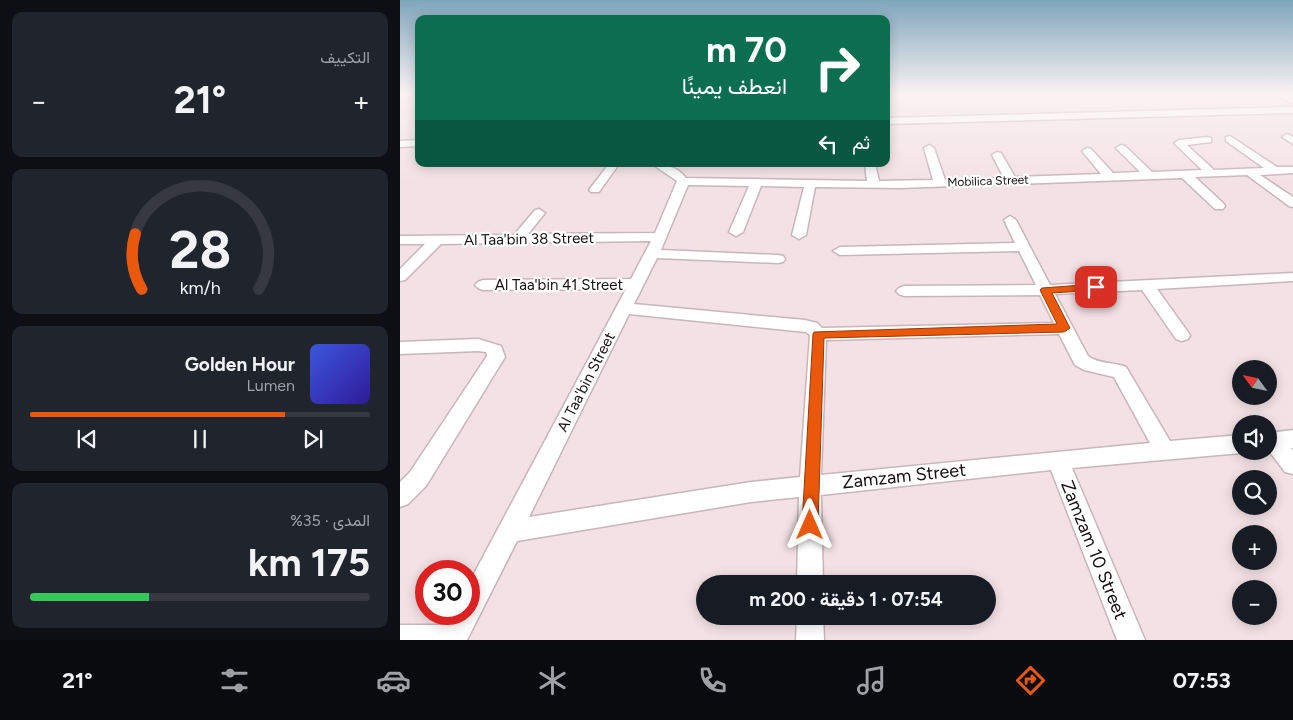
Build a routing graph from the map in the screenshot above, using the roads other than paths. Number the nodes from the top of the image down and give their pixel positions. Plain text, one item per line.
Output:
1 (1230, 139) dead end
2 (1207, 140) dead end
3 (415, 143) edge
4 (400, 144) edge
5 (929, 148) dead end
6 (1121, 148) dead end
7 (1087, 151) dead end
8 (997, 155) dead end
9 (612, 167) edge
10 (662, 167) edge
11 (871, 167) edge
12 (1274, 170) junction
13 (1293, 170) edge
14 (1248, 171) junction
15 (1210, 172) junction
16 (1184, 173) junction
17 (1149, 175) junction
18 (1109, 176) junction
19 (1011, 180) junction
20 (683, 181) junction
21 (756, 183) junction
22 (940, 183) junction
23 (810, 184) junction
24 (874, 185) junction
25 (595, 190) dead end
26 (1293, 203) edge
27 (1219, 206) dead end
28 (539, 213) dead end
29 (1010, 220) dead end
30 (736, 232) dead end
31 (799, 235) dead end
32 (400, 240) edge
33 (437, 240) junction
34 (517, 240) junction
35 (655, 245) junction
36 (1024, 247) junction
37 (840, 251) dead end
38 (778, 259) dead end
39 (400, 277) edge
40 (1293, 277) edge
41 (636, 284) junction
42 (1146, 284) junction
43 (483, 285) dead end
44 (1046, 290) junction
45 (904, 291) dead end
46 (624, 308) junction
47 (1064, 328) junction
48 (818, 334) junction
49 (1182, 335) dead end
50 (400, 348) edge
51 (1278, 441) edge
52 (1232, 445) edge
53 (1165, 451) junction
54 (1058, 460) junction
55 (1293, 465) edge
56 (810, 485) junction
57 (400, 498) edge
58 (509, 531) junction
59 (810, 575) edge
60 (480, 587) edge
61 (460, 625) edge
62 (810, 625) edge
63 (400, 639) edge
64 (453, 639) edge
65 (810, 640) edge
66 (1131, 640) edge

1 - 12 street
2 - 15 street
3 - 4 street
5 - 22 street
6 - 17 street
7 - 18 street
8 - 19 street
9 - 25 street
10 - 20 street
11 - 24 street
12 - 13 street, Mobilica Street
12 - 14 street, Mobilica Street
14 - 15 street, Mobilica Street
14 - 26 street
15 - 16 street, Mobilica Street
16 - 17 street, Mobilica Street
16 - 27 street
17 - 18 street, Mobilica Street
18 - 19 street, Mobilica Street
19 - 22 street, Mobilica Street
20 - 21 street, Mobilica Street
20 - 35 street, Al Taa'bin Street
21 - 23 street, Mobilica Street
21 - 30 street
22 - 24 street, Mobilica Street
23 - 24 street, Mobilica Street
23 - 31 street
28 - 34 street
29 - 36 street
32 - 33 street, Al Taa'bin 38 Street
33 - 34 street, Al Taa'bin 38 Street
33 - 39 street
34 - 35 street, Al Taa'bin 38 Street
35 - 38 street, Al Taa'bin 38 Street
35 - 41 street, Al Taa'bin Street
36 - 37 street
36 - 44 street
40 - 42 street
41 - 43 street, Al Taa'bin 41 Street
41 - 46 street, Al Taa'bin Street
42 - 44 street
42 - 49 street
44 - 45 street
44 - 47 street
46 - 48 street
46 - 58 street, Al Taa'bin Street
47 - 48 street
47 - 53 street
48 - 56 street
50 - 57 street
51 - 55 street
52 - 53 street, Zamzam Street
53 - 54 street, Zamzam Street
54 - 56 street, Zamzam Street
54 - 66 street, Zamzam 10 Street
56 - 58 street, Zamzam Street
56 - 59 street
58 - 60 street, Al Taa'bin Street
61 - 64 street
62 - 65 street
63 - 64 street

